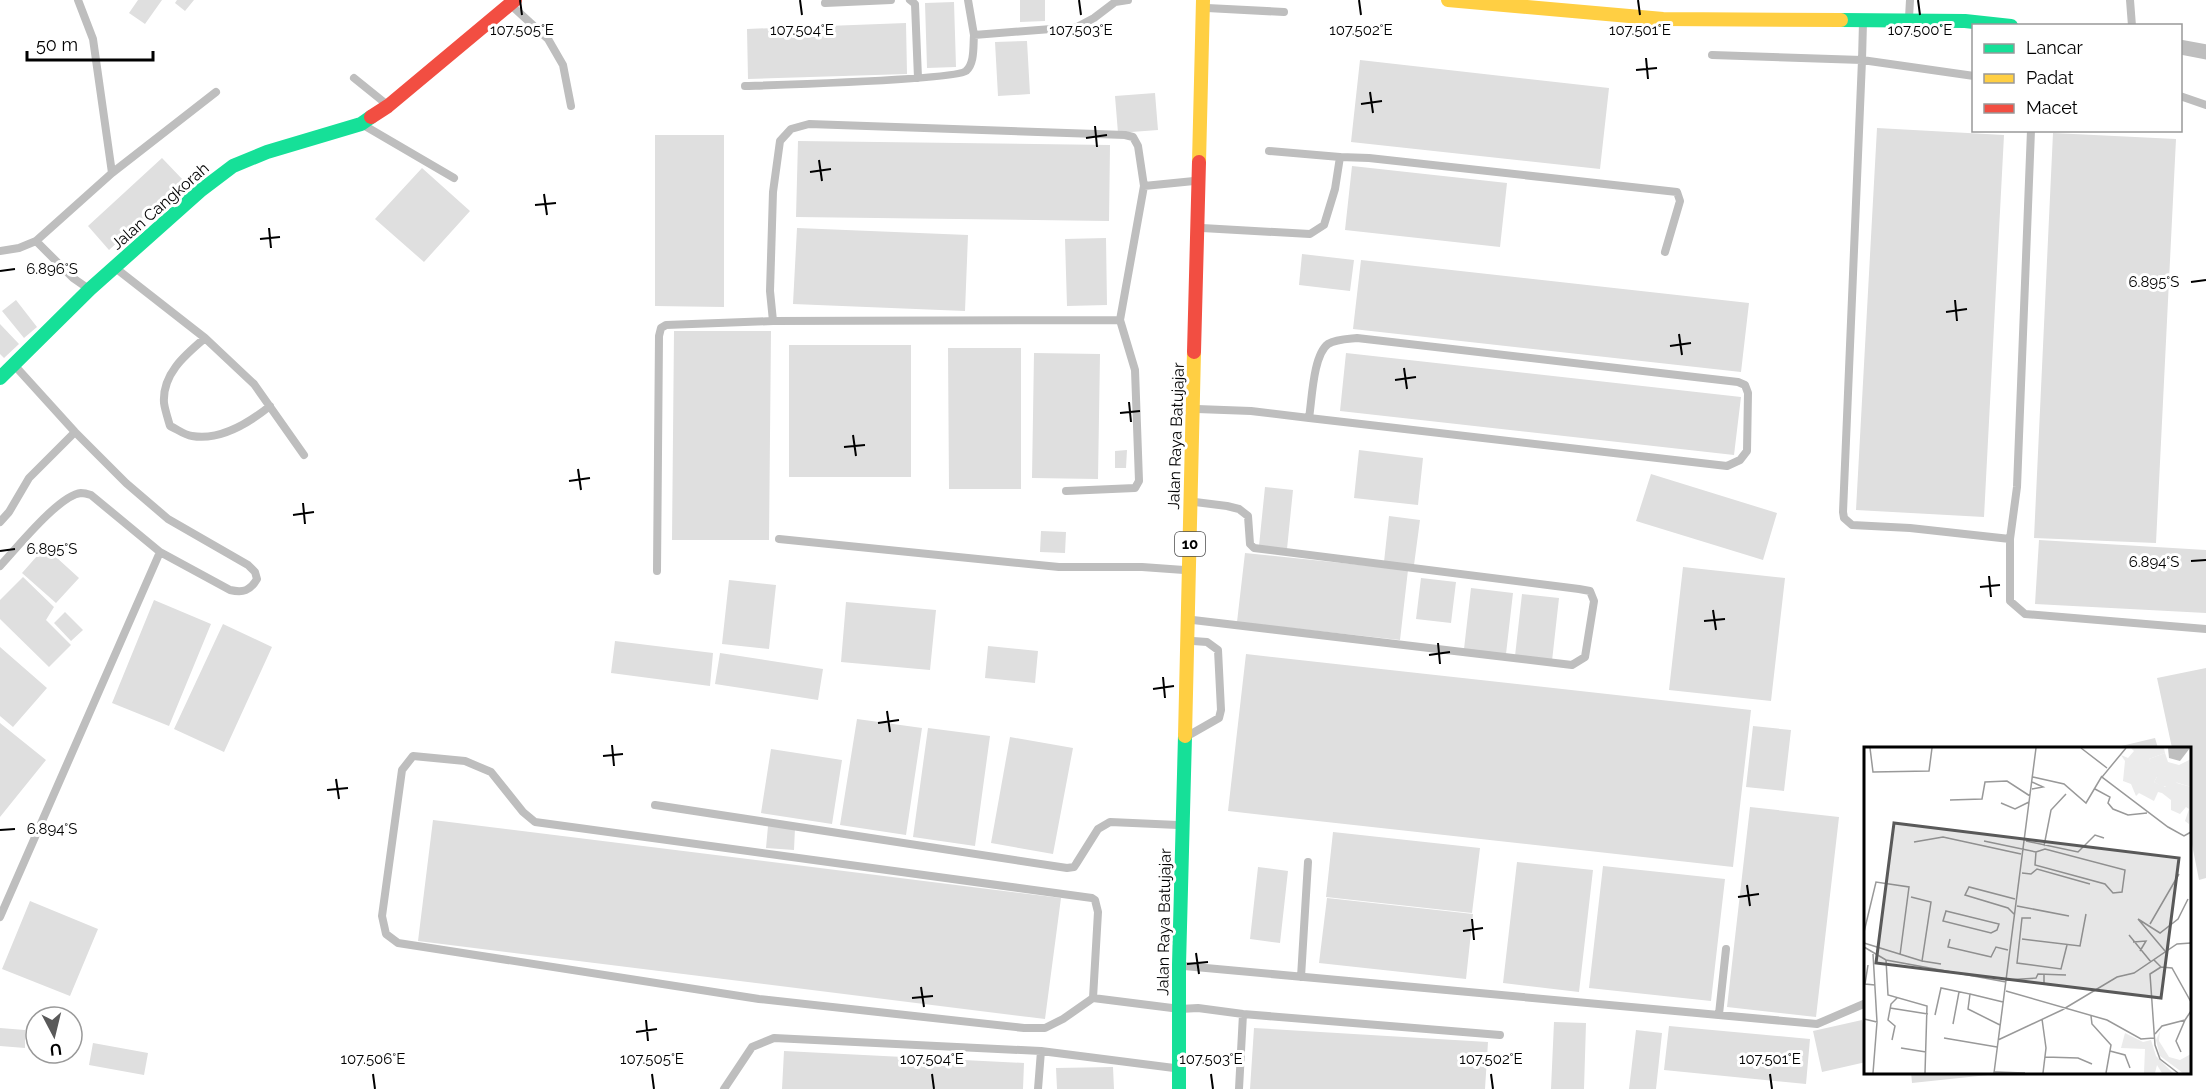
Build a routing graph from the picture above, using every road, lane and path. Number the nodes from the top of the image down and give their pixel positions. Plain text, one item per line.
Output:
1 (78, 0) edge
2 (891, 0) edge
3 (910, 0) edge
4 (969, 0) edge
5 (1128, 0) edge
6 (1448, 0) edge
7 (1910, 0) edge
8 (2130, 0) edge
9 (513, 2) edge
10 (825, 3) dead end
11 (1203, 4) edge
12 (1284, 12) dead end
13 (1863, 22) junction
14 (1909, 22) junction
15 (1993, 24) edge
16 (2132, 24) edge
17 (974, 35) junction
18 (2182, 47) edge
19 (2206, 52) edge
20 (1712, 55) dead end
21 (1862, 60) junction
22 (1972, 76) edge
23 (354, 78) dead end
24 (918, 78) junction
25 (745, 86) dead end
26 (216, 92) dead end
27 (2182, 96) edge
28 (2206, 105) edge
29 (388, 106) junction
30 (571, 106) dead end
31 (361, 124) junction
32 (2031, 132) edge
33 (1269, 151) dead end
34 (1341, 157) junction
35 (112, 173) junction
36 (454, 178) dead end
37 (1198, 181) junction
38 (1144, 186) junction
39 (1197, 228) junction
40 (36, 241) junction
41 (0, 251) edge
42 (1665, 252) dead end
43 (114, 268) junction
44 (90, 290) junction
45 (1120, 320) junction
46 (773, 321) junction
47 (205, 338) junction
48 (14, 365) junction
49 (0, 378) edge
50 (270, 406) junction
51 (1194, 409) junction
52 (1309, 418) junction
53 (75, 432) junction
54 (304, 455) dead end
55 (1066, 491) dead end
56 (1190, 501) junction
57 (0, 522) edge
58 (779, 539) dead end
59 (2010, 539) junction
60 (160, 552) junction
61 (0, 566) edge
62 (657, 571) dead end
63 (1190, 571) junction
64 (1189, 620) junction
65 (2206, 629) edge
66 (1188, 641) junction
67 (1185, 736) junction
68 (655, 805) dead end
69 (1183, 825) junction
70 (1308, 862) dead end
71 (0, 917) edge
72 (1726, 950) dead end
73 (1179, 965) junction
74 (1301, 977) junction
75 (1093, 998) junction
76 (1864, 1005) edge
77 (1180, 1009) junction
78 (1243, 1014) junction
79 (1719, 1014) junction
80 (1500, 1035) dead end
81 (1041, 1052) junction
82 (1179, 1069) junction
83 (724, 1089) edge
84 (1038, 1089) edge
85 (1179, 1089) edge
86 (1239, 1089) edge

1 - 35 lane
2 - 10 lane
3 - 24 lane
4 - 17 lane
5 - 17 lane
6 - 13 main road
7 - 14 lane
8 - 16 lane
9 - 29 main road, Jalan Cangkorah
9 - 30 lane
11 - 12 lane
11 - 37 main road, Jalan Raya Batujajar / 10
13 - 14 main road
13 - 21 lane
14 - 15 main road
17 - 24 lane
18 - 19 street
20 - 21 lane
21 - 22 lane
21 - 59 lane
23 - 29 lane
24 - 25 lane
26 - 35 lane
27 - 28 lane
29 - 31 main road, Jalan Cangkorah
31 - 36 lane
31 - 43 main road, Jalan Cangkorah
32 - 59 lane
33 - 34 lane
34 - 39 lane
34 - 42 lane
35 - 40 lane
37 - 38 lane
37 - 39 main road, Jalan Raya Batujajar / 10
38 - 45 lane
38 - 46 lane
39 - 51 main road, Jalan Raya Batujajar / 10
40 - 41 lane
40 - 44 lane
43 - 44 main road, Jalan Cangkorah
43 - 47 lane
44 - 48 main road, Jalan Cangkorah
45 - 46 lane
45 - 55 lane
46 - 62 lane
47 - 50 lane
47 - 50 lane
48 - 49 main road, Jalan Cangkorah
48 - 53 lane
50 - 54 lane
51 - 52 lane
51 - 56 main road, Jalan Raya Batujajar / 10
52 - 52 lane
53 - 57 lane
53 - 60 lane
56 - 63 main road, Jalan Raya Batujajar / 10
56 - 64 lane
58 - 63 lane
59 - 65 lane
60 - 61 lane
60 - 71 lane
63 - 64 main road, Jalan Raya Batujajar / 10
64 - 66 main road, Jalan Raya Batujajar / 10
66 - 67 main road, Jalan Raya Batujajar / 10
66 - 67 lane
67 - 69 main road, Jalan Raya Batujajar / 10
68 - 69 lane
69 - 73 main road, Jalan Raya Batujajar / 10
70 - 74 lane
72 - 79 lane
73 - 74 lane
73 - 77 main road, Jalan Raya Batujajar / 10
74 - 79 lane
75 - 75 lane
75 - 77 lane
76 - 79 lane
77 - 78 lane
77 - 82 main road, Jalan Raya Batujajar / 10
78 - 80 lane
78 - 86 lane
81 - 82 lane
81 - 83 lane
81 - 84 lane
82 - 85 main road, Jalan Raya Batujajar / 10

